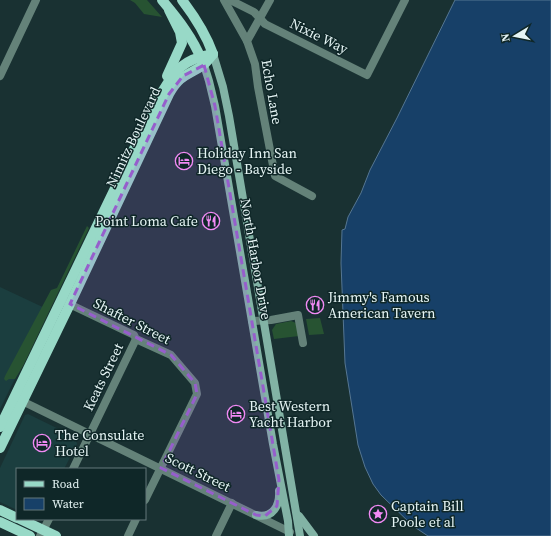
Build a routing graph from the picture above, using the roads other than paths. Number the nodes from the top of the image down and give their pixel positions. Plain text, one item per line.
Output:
1 (36, 0) edge
2 (162, 0) edge
3 (182, 0) edge
4 (224, 0) edge
5 (230, 0) edge
6 (270, 0) edge
7 (405, 0) edge
8 (169, 10) junction
9 (260, 18) junction
10 (247, 41) junction
11 (213, 54) junction
12 (202, 61) junction
13 (0, 76) edge
14 (159, 97) junction
15 (312, 196) dead end
16 (65, 302) junction
17 (264, 320) junction
18 (252, 321) junction
19 (136, 339) junction
20 (303, 343) dead end
21 (22, 401) junction
22 (0, 427) edge
23 (90, 434) junction
24 (0, 448) edge
25 (73, 468) edge
26 (160, 468) junction
27 (279, 480) junction
28 (146, 498) edge
29 (232, 503) junction
30 (0, 510) edge
31 (297, 514) junction
32 (256, 515) junction
33 (16, 518) edge
34 (22, 520) edge
35 (48, 520) edge
36 (136, 520) edge
37 (0, 522) edge
38 (42, 533) edge
39 (292, 535) edge
40 (30, 536) edge
41 (56, 536) edge
42 (128, 536) edge
43 (216, 536) edge
44 (300, 536) edge
45 (314, 536) edge

1 - 13 street
2 - 8 main road, North Harbor Drive
3 - 11 main road, North Harbor Drive
4 - 10 street
5 - 9 street, Nixie Way
6 - 9 street
7 - 9 street, Nixie Way
8 - 12 main road, North Harbor Drive
8 - 14 main road
9 - 10 street
10 - 15 street, Echo Lane
11 - 12 main road, Nimitz Boulevard
11 - 17 main road, North Harbor Drive
12 - 14 main road, Nimitz Boulevard
12 - 16 main road, Nimitz Boulevard
12 - 18 main road, North Harbor Drive
14 - 16 main road, Nimitz Boulevard
16 - 19 street, Shafter Street
16 - 21 main road, Nimitz Boulevard
16 - 22 main road, Nimitz Boulevard
17 - 18 street
17 - 20 street
17 - 31 main road, North Harbor Drive
18 - 27 main road, North Harbor Drive
19 - 23 street, Keats Street
19 - 26 street, Shafter Street
21 - 23 street, Scott Street
21 - 24 main road, Nimitz Boulevard
23 - 25 street, Keats Street
23 - 26 street, Scott Street
26 - 28 street
26 - 29 street, Scott Street
27 - 32 main road
27 - 39 main road, North Harbor Drive
29 - 32 street, Scott Street
29 - 43 street
30 - 33 main road
31 - 44 main road, North Harbor Drive
31 - 45 main road
32 - 39 street, Scott Street
34 - 38 main road
35 - 38 street
36 - 42 street
37 - 40 main road
38 - 41 main road

